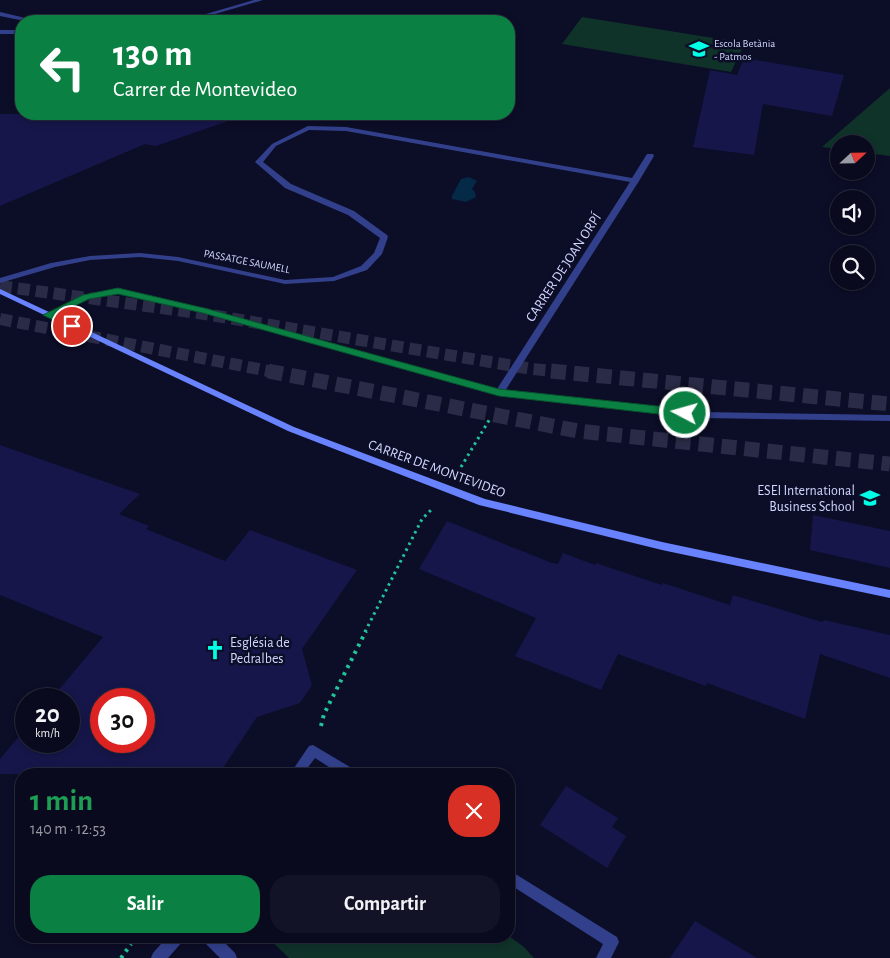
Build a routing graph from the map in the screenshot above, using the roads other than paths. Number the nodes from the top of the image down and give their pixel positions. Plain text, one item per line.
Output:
1 (260, 0) edge
2 (0, 14) edge
3 (206, 15) edge
4 (15, 17) edge
5 (0, 32) edge
6 (15, 32) edge
7 (650, 156) dead end
8 (635, 181) junction
9 (0, 281) edge
10 (0, 292) edge
11 (48, 315) junction
12 (499, 392) junction
13 (890, 418) edge
14 (890, 594) edge
15 (300, 768) edge
16 (342, 768) edge
17 (515, 880) edge
18 (172, 943) edge
19 (215, 943) edge
20 (158, 958) edge
21 (230, 958) edge
22 (603, 958) edge

1 - 3 street
2 - 4 street
5 - 6 street
7 - 8 street, CARRER DE JOAN ORPÍ
8 - 9 street, PASSATGE SAUMELL
8 - 12 street, CARRER DE JOAN ORPÍ
10 - 11 street, CARRER DE MONTEVIDEO
11 - 12 street
11 - 14 street, CARRER DE MONTEVIDEO
12 - 13 street
15 - 16 street
17 - 22 street
18 - 20 street
19 - 21 street

